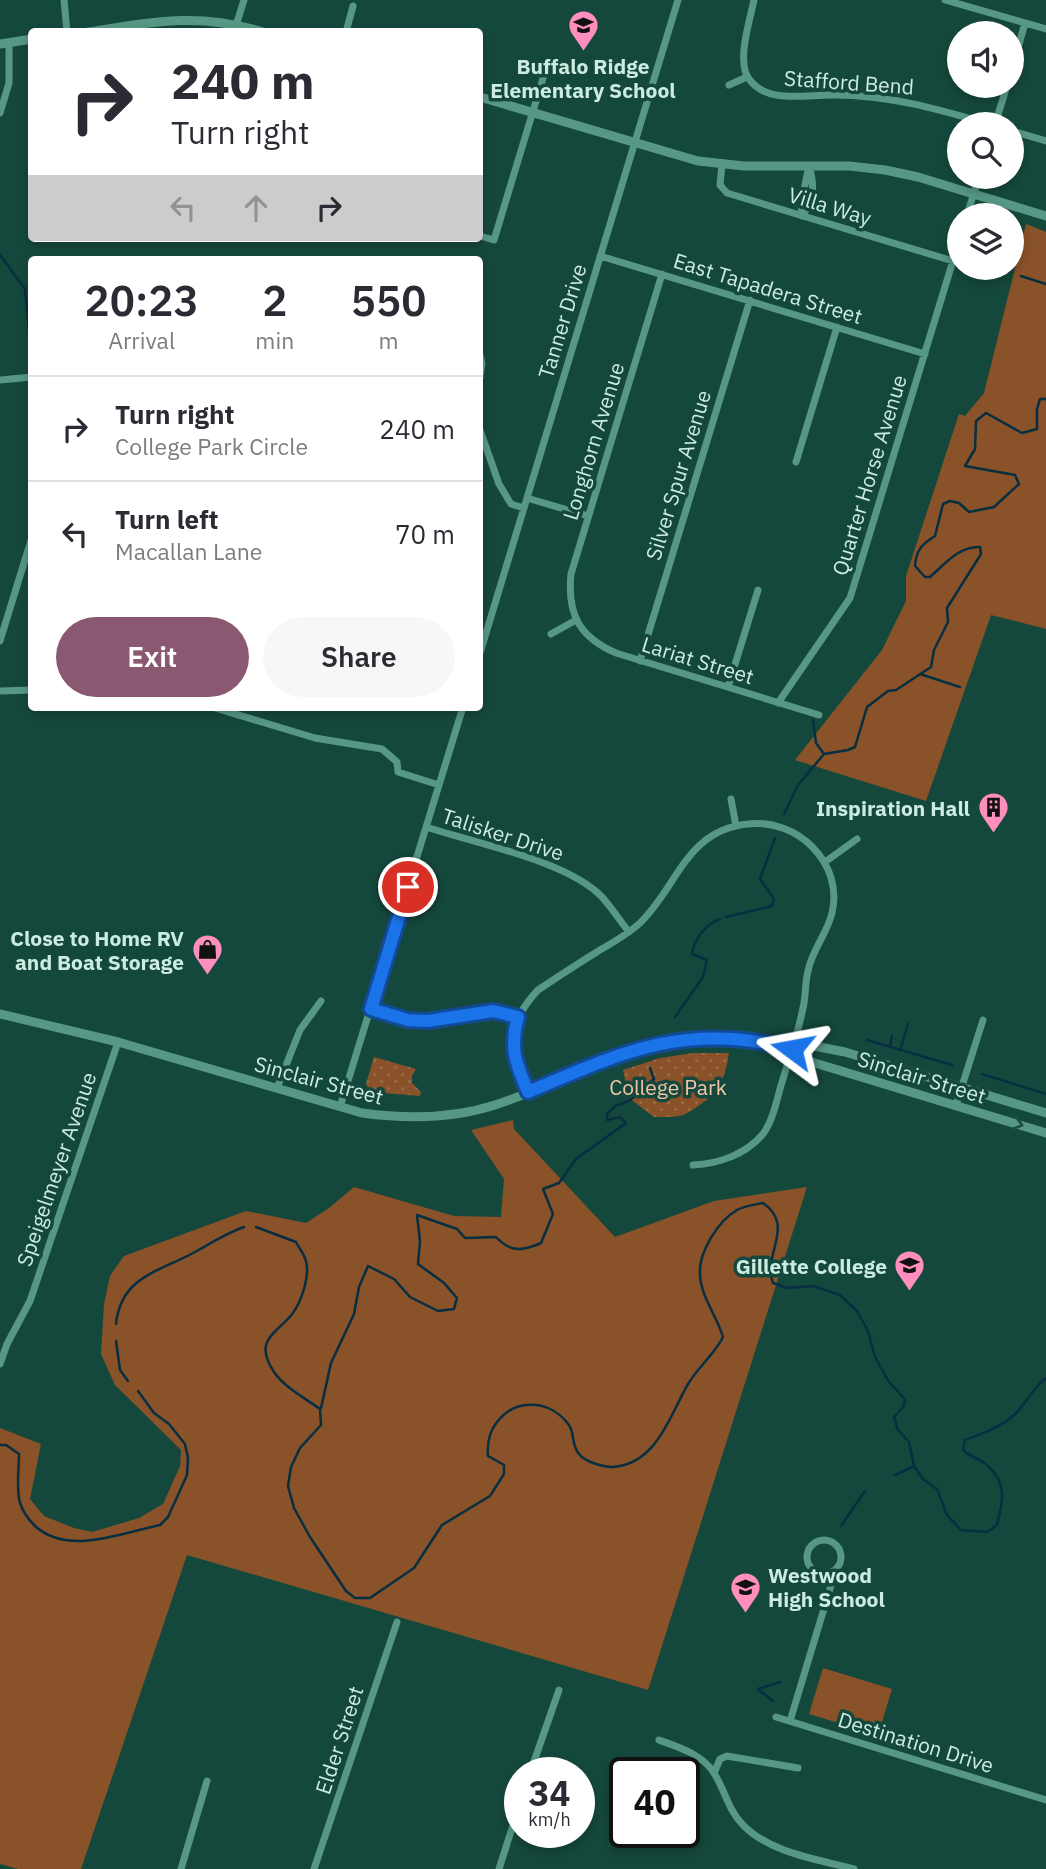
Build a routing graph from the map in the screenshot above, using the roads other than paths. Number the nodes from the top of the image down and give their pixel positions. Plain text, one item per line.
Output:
1 (64, 0) edge
2 (244, 0) edge
3 (678, 0) edge
4 (754, 0) edge
5 (945, 0) edge
6 (353, 6) dead end
7 (1025, 23) junction
8 (1024, 27) edge
9 (67, 28) edge
10 (117, 28) edge
11 (235, 28) edge
12 (347, 28) edge
13 (1046, 29) edge
14 (28, 40) edge
15 (4, 43) edge
16 (547, 65) dead end
17 (747, 77) junction
18 (729, 85) dead end
19 (483, 98) edge
20 (947, 112) edge
21 (0, 113) edge
22 (532, 113) junction
23 (1024, 135) edge
24 (1046, 141) edge
25 (634, 144) junction
26 (722, 164) junction
27 (809, 166) junction
28 (975, 189) edge
29 (974, 194) junction
30 (971, 203) edge
31 (802, 216) junction
32 (1046, 216) edge
33 (483, 237) edge
34 (600, 256) junction
35 (947, 259) edge
36 (662, 274) junction
37 (947, 280) edge
38 (750, 300) junction
39 (837, 327) junction
40 (925, 354) junction
41 (28, 377) edge
42 (0, 380) edge
43 (483, 439) edge
44 (796, 462) dead end
45 (527, 498) junction
46 (524, 508) junction
47 (588, 516) junction
48 (28, 550) edge
49 (758, 590) dead end
50 (576, 621) junction
51 (551, 634) dead end
52 (0, 641) edge
53 (483, 643) edge
54 (640, 660) junction
55 (728, 687) junction
56 (28, 690) edge
57 (0, 691) edge
58 (778, 703) junction
59 (225, 711) edge
60 (462, 711) edge
61 (820, 715) dead end
62 (439, 785) junction
63 (730, 799) dead end
64 (736, 825) junction
65 (426, 827) junction
66 (857, 839) dead end
67 (825, 862) junction
68 (629, 932) junction
69 (321, 1001) dead end
70 (371, 1009) junction
71 (0, 1014) edge
72 (518, 1017) junction
73 (983, 1020) dead end
74 (118, 1042) junction
75 (792, 1049) junction
76 (961, 1087) junction
77 (277, 1088) junction
78 (528, 1092) junction
79 (956, 1105) junction
80 (340, 1107) junction
81 (1046, 1113) edge
82 (1046, 1133) edge
83 (693, 1166) dead end
84 (0, 1364) edge
85 (836, 1569) junction
86 (397, 1622) dead end
87 (559, 1690) dead end
88 (776, 1717) dead end
89 (790, 1721) junction
90 (659, 1740) dead end
91 (536, 1757) edge
92 (799, 1768) dead end
93 (714, 1773) junction
94 (207, 1781) dead end
95 (1046, 1800) edge
96 (506, 1848) edge
97 (181, 1869) edge
98 (314, 1869) edge
99 (499, 1869) edge
100 (853, 1869) edge

1 - 9 street
2 - 11 street
3 - 25 street, Tanner Drive
4 - 17 street
5 - 7 street
6 - 12 street
7 - 8 street
7 - 13 street
10 - 11 street
14 - 15 street
15 - 21 street
16 - 22 street
17 - 18 street
17 - 20 street, Stafford Bend
19 - 22 street
22 - 25 street
22 - 33 street
23 - 24 street
25 - 26 street
25 - 34 street, Tanner Drive
26 - 27 street
26 - 31 street, Villa Way
27 - 29 street
27 - 31 street
28 - 29 street
29 - 30 street
29 - 32 street
31 - 35 street, Villa Way
34 - 36 street, East Tapadera Street
34 - 45 street, Tanner Drive
36 - 38 street, East Tapadera Street
36 - 47 street, Longhorn Avenue
37 - 40 street, Quarter Horse Avenue
38 - 39 street, East Tapadera Street
38 - 54 street, Silver Spur Avenue
39 - 40 street, East Tapadera Street
39 - 44 street
40 - 58 street, Quarter Horse Avenue
41 - 42 street
43 - 46 street
45 - 46 street, Tanner Drive
45 - 47 street
46 - 53 street, Tanner Drive
47 - 50 street, Longhorn Avenue
48 - 52 street
49 - 55 street
50 - 51 street
50 - 54 street, Lariat Street
54 - 55 street, Lariat Street
55 - 58 street, Lariat Street
56 - 57 street
58 - 61 street, Lariat Street
59 - 62 street
60 - 62 street
62 - 65 street
63 - 64 street
64 - 67 street
64 - 68 street
65 - 68 street, Talisker Drive
65 - 70 street
66 - 67 street
67 - 75 street
68 - 72 street
69 - 77 street
70 - 72 street
70 - 80 street
71 - 74 street, Sinclair Street
72 - 78 street
73 - 76 street
74 - 77 street, Sinclair Street
74 - 84 street, Speigelmeyer Avenue
75 - 76 street, Sinclair Street
75 - 78 street, Sinclair Street
75 - 79 street, Sinclair Street
75 - 83 street
76 - 79 street
76 - 81 street, Sinclair Street
77 - 80 street, Sinclair Street
78 - 80 street, Sinclair Street
79 -> 82 street, Sinclair Street
85 - 85 street
85 - 89 street
86 - 98 street, Elder Street
87 - 91 street
88 - 89 street, Destination Drive
89 - 95 street, Destination Drive
90 - 93 street
92 - 93 street
93 - 100 street
94 - 97 street
96 - 99 street

